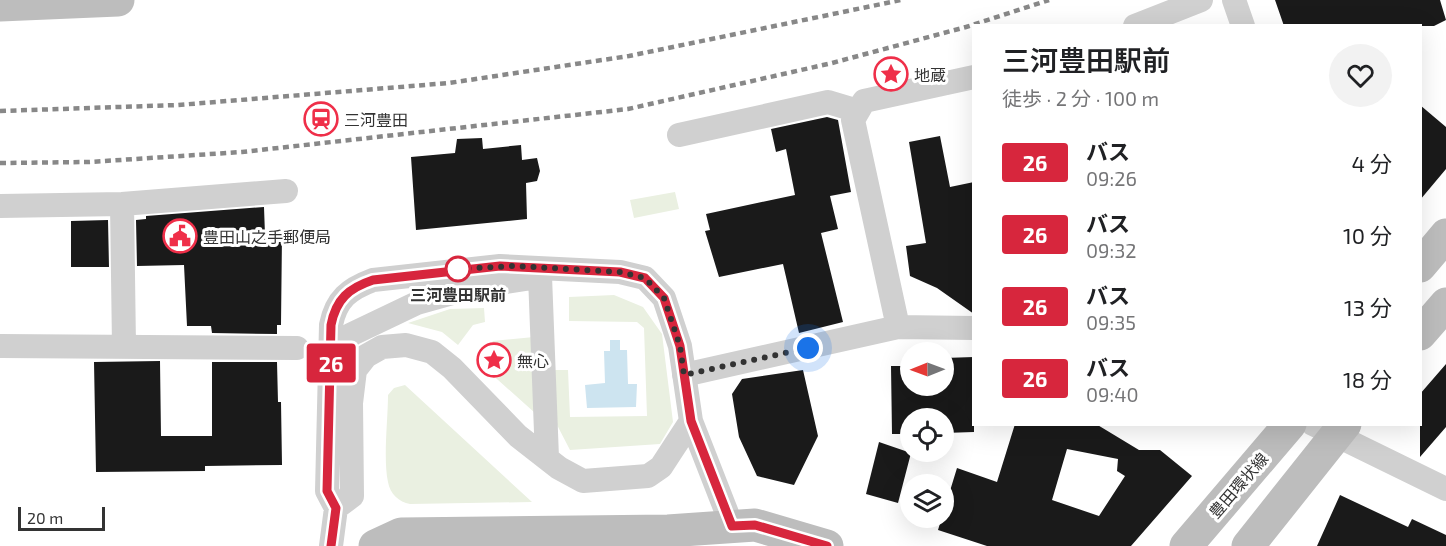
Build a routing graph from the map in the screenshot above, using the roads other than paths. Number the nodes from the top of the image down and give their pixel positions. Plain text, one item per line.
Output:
1 (118, 0) edge
2 (1201, 0) edge
3 (1234, 0) edge
4 (0, 5) edge
5 (1140, 24) edge
6 (1242, 24) edge
7 (972, 77) edge
8 (858, 111) junction
9 (679, 135) dead end
10 (286, 191) dead end
11 (122, 204) junction
12 (0, 206) edge
13 (1446, 235) edge
14 (1422, 264) edge
15 (583, 272) junction
16 (540, 276) junction
17 (1446, 304) edge
18 (898, 327) junction
19 (972, 328) edge
20 (1422, 332) edge
21 (0, 346) edge
22 (124, 346) junction
23 (297, 348) dead end
24 (331, 367) junction
25 (684, 375) junction
26 (691, 421) junction
27 (1288, 426) edge
28 (1331, 428) edge
29 (547, 458) junction
30 (1446, 489) edge
31 (336, 508) junction
32 (732, 526) junction
33 (331, 546) edge
34 (375, 546) edge
35 (827, 546) edge
36 (1186, 546) edge
37 (1248, 546) edge

1 - 4 main road
2 - 5 street
3 - 6 street
7 - 8 street
8 - 9 street
8 - 18 street
10 - 11 street
11 - 12 street
11 - 22 street
13 - 14 main road
15 - 16 street
15 - 24 street
15 - 25 street
16 - 24 street
16 - 29 street
17 - 20 main road
18 - 19 street
18 - 25 street
21 - 22 street
22 - 23 street
24 - 31 street
25 - 26 street
26 - 29 street
26 - 32 street
27 - 36 main road, 豊田環状線
28 - 30 street
28 - 37 main road
29 - 31 street
31 - 33 street
32 - 34 main road
32 - 35 main road

